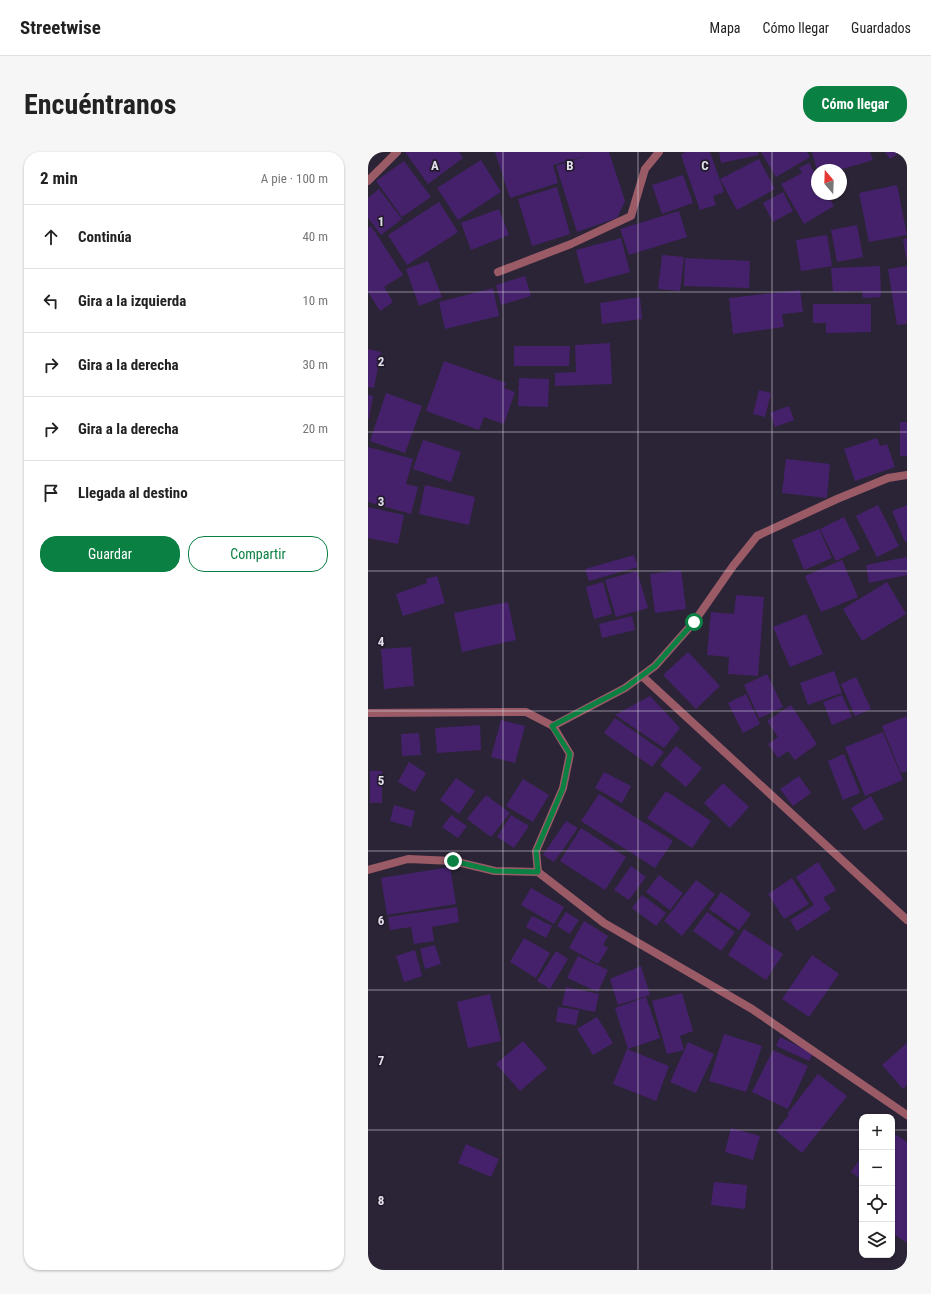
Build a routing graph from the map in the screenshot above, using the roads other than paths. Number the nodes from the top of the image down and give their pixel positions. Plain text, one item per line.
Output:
1 (396, 152) edge
2 (659, 152) edge
3 (368, 181) edge
4 (498, 272) dead end
5 (907, 475) edge
6 (642, 676) junction
7 (368, 713) edge
8 (552, 726) junction
9 (368, 870) edge
10 (538, 872) junction
11 (907, 920) edge
12 (907, 1115) edge

1 - 3 street
2 - 4 street
5 - 6 street
6 - 8 street
6 - 11 street
7 - 8 street
8 - 10 street
9 - 10 street
10 - 12 street

